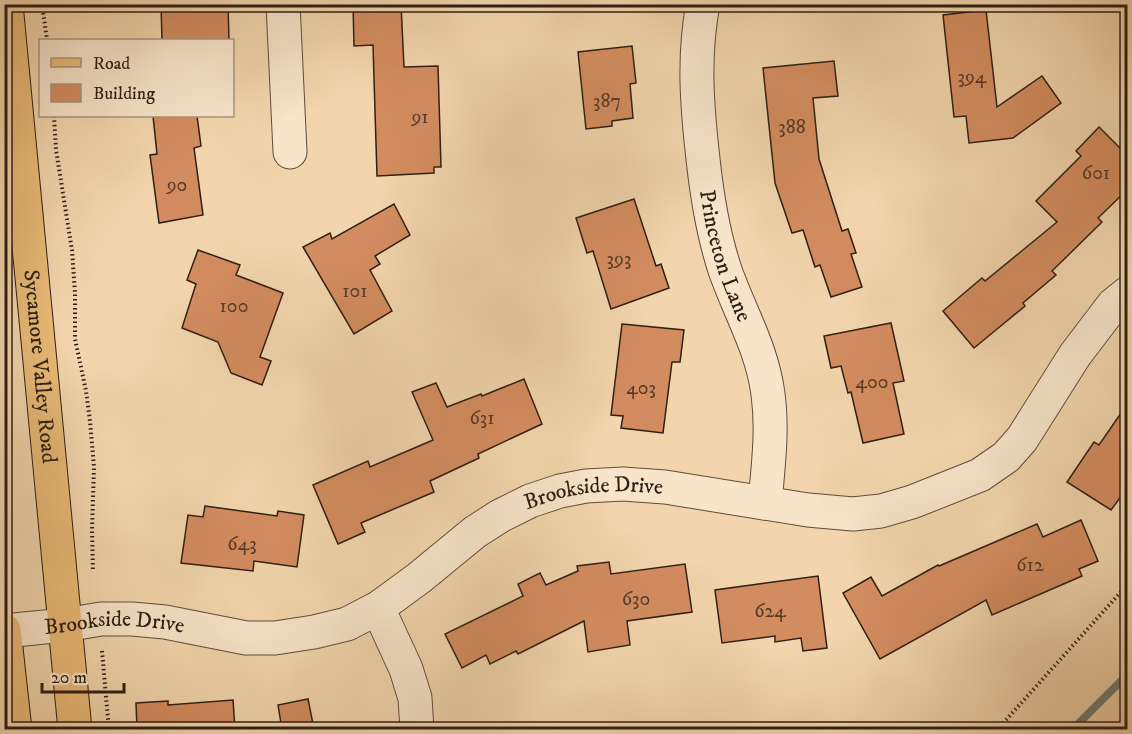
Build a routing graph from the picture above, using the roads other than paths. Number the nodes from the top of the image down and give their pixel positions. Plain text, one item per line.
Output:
1 (6, 4) edge
2 (284, 4) edge
3 (703, 4) edge
4 (290, 152) dead end
5 (1128, 293) edge
6 (765, 503) junction
7 (378, 608) junction
8 (65, 625) junction
9 (4, 630) edge
10 (15, 729) edge
11 (75, 729) edge
12 (417, 729) edge

1 - 8 main road, Sycamore Valley Road
2 - 4 street
3 - 6 street, Princeton Lane
5 - 6 street, Brookside Drive
6 - 7 street, Brookside Drive
7 - 8 street, Brookside Drive
7 - 12 street
8 - 9 street, Brookside Drive
8 - 11 main road, Sycamore Valley Road
9 - 10 main road

